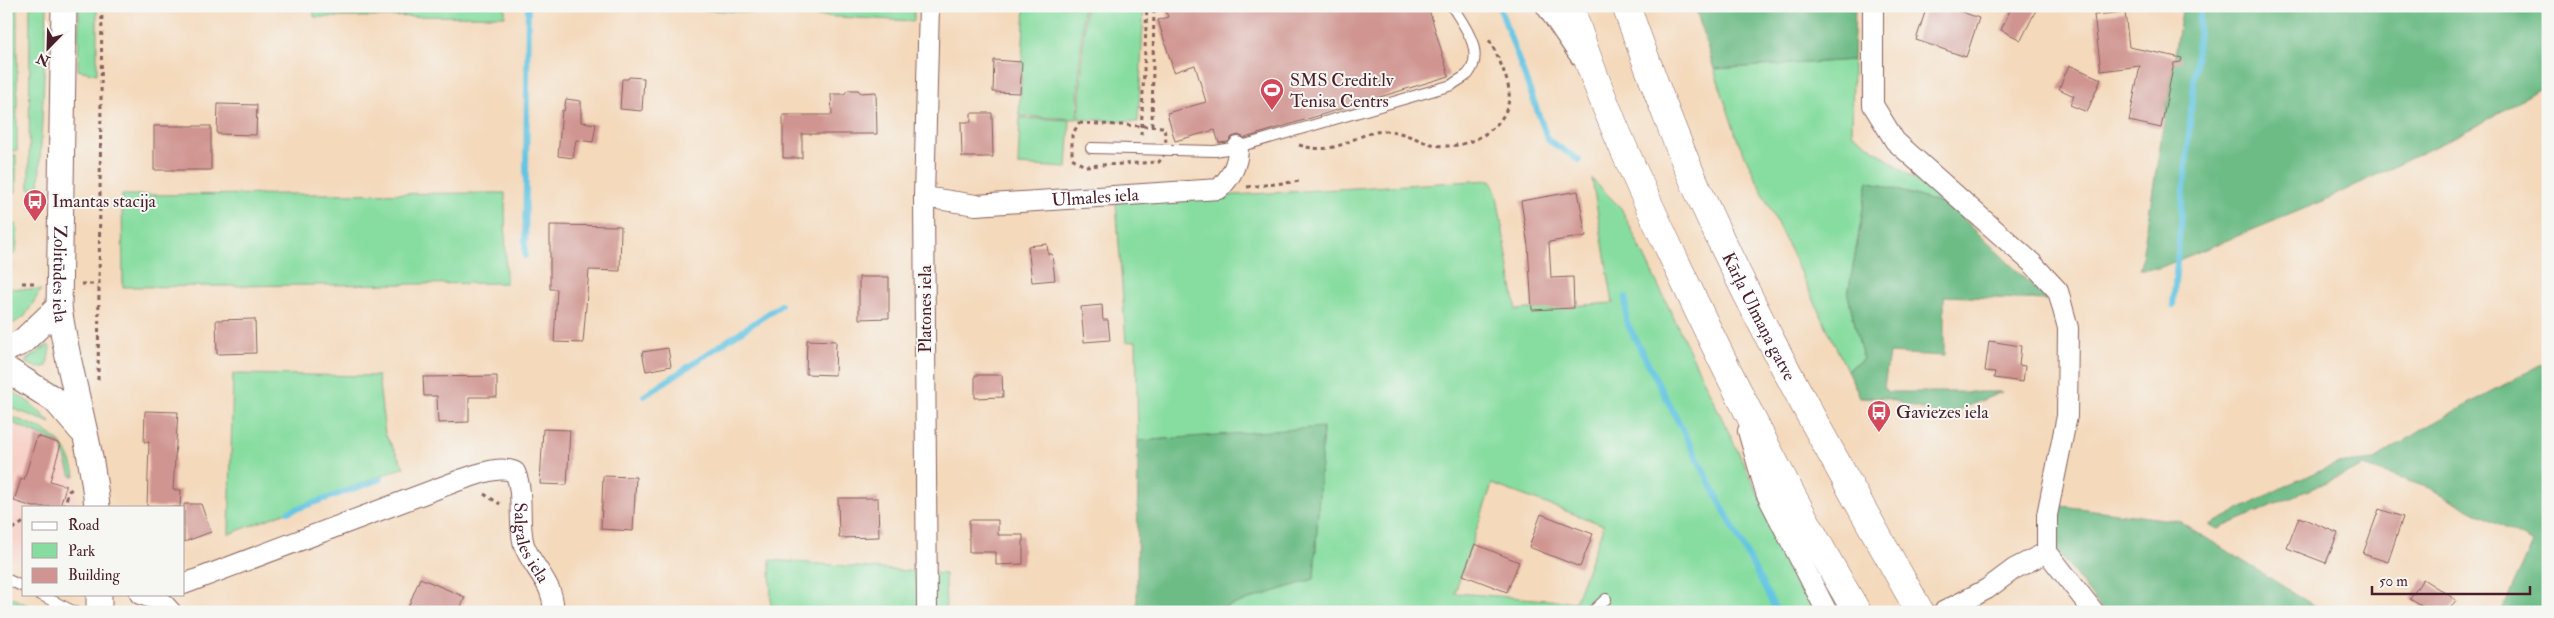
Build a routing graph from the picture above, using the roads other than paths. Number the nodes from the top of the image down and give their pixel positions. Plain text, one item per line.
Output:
1 (64, 6) edge
2 (929, 6) edge
3 (1452, 6) edge
4 (1546, 6) edge
5 (1570, 6) edge
6 (1626, 6) edge
7 (1873, 6) edge
8 (1590, 70) junction
9 (1238, 147) junction
10 (1091, 148) dead end
11 (924, 197) junction
12 (59, 307) junction
13 (6, 349) edge
14 (6, 369) edge
15 (1736, 391) junction
16 (84, 433) junction
17 (97, 506) edge
18 (2047, 552) junction
19 (6, 579) edge
20 (185, 584) edge
21 (22, 586) edge
22 (42, 596) edge
23 (99, 596) edge
24 (147, 596) edge
25 (1606, 599) dead end
26 (167, 602) edge
27 (75, 612) edge
28 (99, 612) edge
29 (553, 612) edge
30 (927, 612) edge
31 (1592, 612) edge
32 (1827, 612) edge
33 (1857, 612) edge
34 (1920, 612) edge
35 (1943, 612) edge
36 (2094, 612) edge

1 - 12 street, Zolitūdes iela
2 - 11 street, Platones iela
3 - 9 lane
4 - 8 street
5 - 8 highway
6 - 34 highway, Kārļa Ulmaņa gatve
7 - 18 street
8 - 15 highway
9 - 10 lane
9 - 11 street, Ulmales iela
11 - 30 street, Platones iela
12 - 13 street
12 - 16 street, Zolitūdes iela
14 - 16 street
15 - 32 street
15 - 33 highway
16 - 17 street, Zolitūdes iela
18 - 35 street
18 - 36 street
19 - 21 lane
20 - 29 street, Salgales iela
22 - 27 lane
23 - 28 street
24 - 26 street
25 - 31 lane

